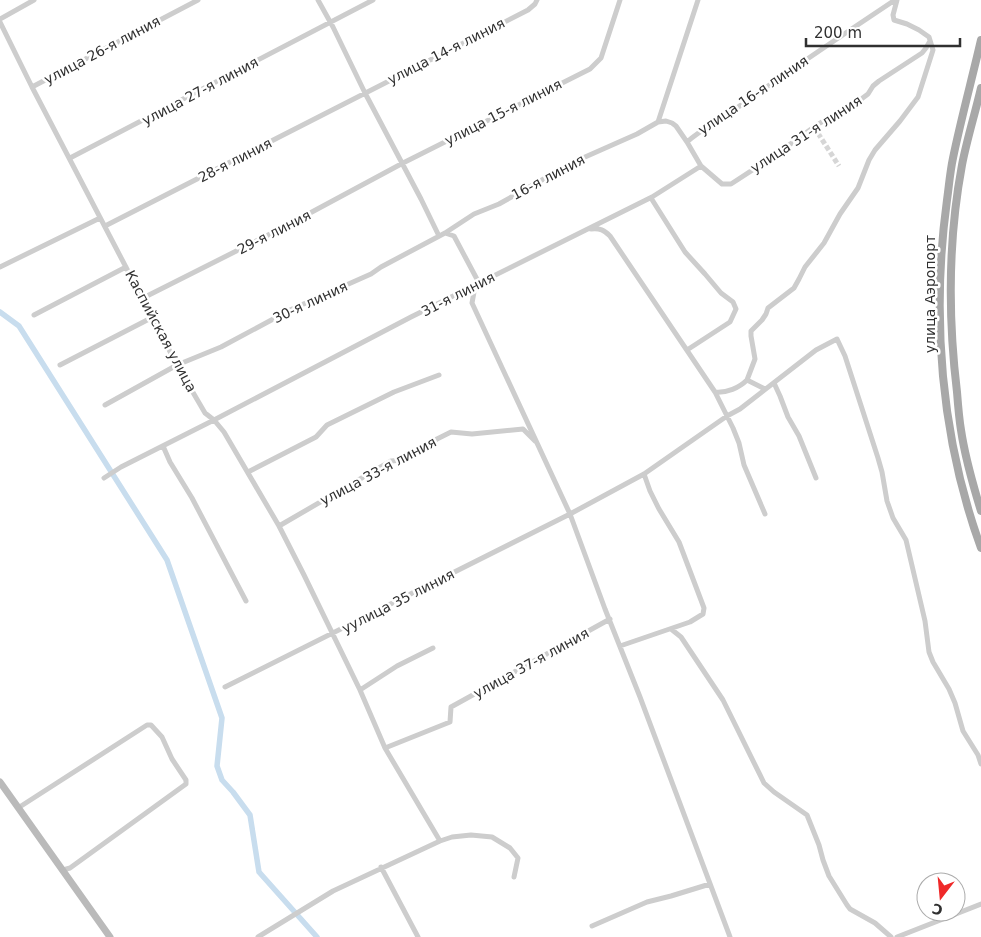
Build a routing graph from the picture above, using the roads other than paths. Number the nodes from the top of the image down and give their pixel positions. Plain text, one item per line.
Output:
1 (34, 0) edge
2 (198, 0) edge
3 (318, 0) edge
4 (373, 0) edge
5 (537, 0) edge
6 (620, 0) edge
7 (698, 0) edge
8 (896, 0) edge
9 (0, 20) edge
10 (330, 23) junction
11 (981, 40) edge
12 (930, 41) junction
13 (32, 87) junction
14 (981, 88) edge
15 (365, 93) junction
16 (658, 122) junction
17 (687, 142) junction
18 (70, 158) junction
19 (403, 163) junction
20 (701, 166) junction
21 (651, 198) junction
22 (100, 218) junction
23 (105, 226) junction
24 (586, 230) junction
25 (441, 235) junction
26 (0, 267) edge
27 (126, 267) junction
28 (479, 283) junction
29 (143, 298) junction
30 (34, 315) dead end
31 (153, 317) junction
32 (687, 350) junction
33 (177, 364) junction
34 (60, 365) dead end
35 (439, 375) dead end
36 (747, 380) junction
37 (774, 383) junction
38 (765, 389) junction
39 (715, 392) junction
40 (105, 405) dead end
41 (727, 416) junction
42 (214, 420) junction
43 (538, 444) junction
44 (163, 446) junction
45 (248, 472) junction
46 (644, 474) junction
47 (104, 478) dead end
48 (816, 478) dead end
49 (981, 511) edge
50 (570, 514) junction
51 (765, 514) dead end
52 (279, 526) junction
53 (981, 548) edge
54 (246, 602) dead end
55 (610, 619) junction
56 (672, 628) junction
57 (333, 633) junction
58 (620, 646) junction
59 (433, 648) dead end
60 (225, 687) dead end
61 (360, 690) junction
62 (385, 748) junction
63 (981, 764) edge
64 (0, 782) edge
65 (18, 808) junction
66 (440, 841) junction
67 (381, 867) junction
68 (63, 870) junction
69 (514, 877) dead end
70 (710, 884) junction
71 (981, 904) edge
72 (592, 926) dead end
73 (110, 937) edge
74 (258, 937) edge
75 (418, 937) edge
76 (728, 937) edge
77 (891, 937) edge
78 (896, 937) edge

1 - 9 street
2 - 13 street, улица 26-я линия
3 - 10 street
4 - 10 street, улица 27-я линия
5 - 15 street, улица 14-я линия
6 - 19 street, улица 15-я линия
7 - 16 street
8 - 12 street
8 - 17 street, улица 16-я линия
9 - 13 street, Каспийская улица
10 - 15 street
10 - 18 street, улица 27-я линия
11 - 53 main road, улица Аэропорт
12 - 20 street, улица 31-я линия
12 - 36 street
13 - 18 street, Каспийская улица
14 - 49 main road, улица Аэропорт
15 - 19 street
15 - 23 street, 28-я линия
16 - 17 street, улица 31-я линия
16 - 25 street, 16-я линия
17 - 20 street, улица 31-я линия
18 - 22 street, Каспийская улица
19 - 25 street
19 - 29 street, 29-я линия
20 - 21 street, 31-я линия
21 - 24 street, 31-я линия
21 - 32 street
22 - 23 street, Каспийская улица
22 - 26 street
23 - 27 street, Каспийская улица
24 - 28 street, 31-я линия
24 - 32 street
25 - 28 street
25 - 33 street, 30-я линия
27 - 29 street, Каспийская улица
27 - 30 street
28 - 42 street, 31-я линия
28 - 43 street
29 - 31 street, Каспийская улица
31 - 33 street, Каспийская улица
31 - 34 street
32 - 39 street
33 - 40 street, 30-я линия
33 - 42 street, Каспийская улица
35 - 45 street
36 - 38 street
36 - 39 street
37 - 38 street, уулица 35 линия
37 - 48 street
37 - 63 street, уулица 35 линия
38 - 41 street, уулица 35 линия
39 - 41 street
41 - 46 street, уулица 35 линия
41 - 51 street
42 - 44 street, 31-я линия
42 - 45 street, Каспийская улица
43 - 50 street
43 - 52 street, улица 33-я линия
44 - 47 street, 31-я линия
44 - 54 street
45 - 52 street, Каспийская улица
46 - 50 street, уулица 35 линия
46 - 56 street
50 - 55 street
50 - 57 street, уулица 35 линия
52 - 57 street, Каспийская улица
55 - 58 street
55 - 62 street, улица 37-я линия
56 - 58 street
56 - 77 street
57 - 60 street, уулица 35 линия
57 - 61 street, Каспийская улица
58 - 70 street
59 - 61 street
61 - 62 street, Каспийская улица
62 - 66 street, Каспийская улица
64 - 65 main road
65 - 68 main road
65 - 68 street
66 - 67 street
66 - 69 street
67 - 74 street
67 - 75 street
68 - 73 main road
70 - 72 street
70 - 76 street
71 - 78 street

